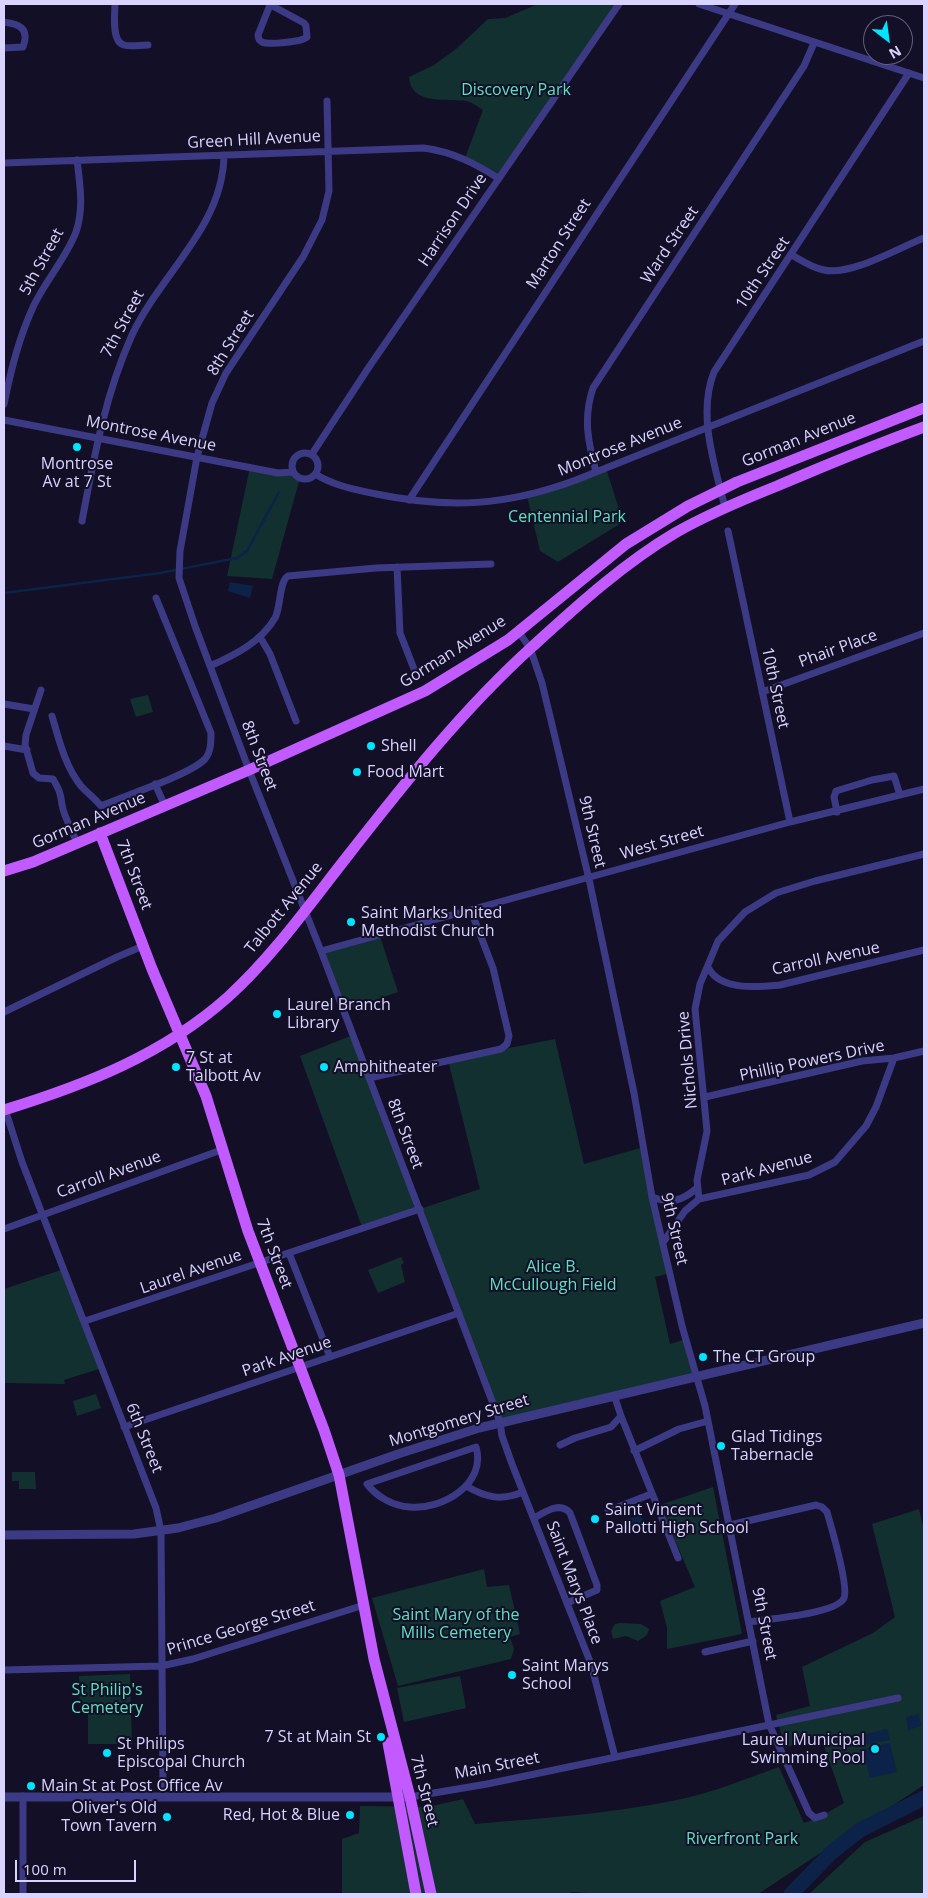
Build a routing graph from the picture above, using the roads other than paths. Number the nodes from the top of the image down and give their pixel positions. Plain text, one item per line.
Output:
1 (115, 4) edge
2 (270, 4) edge
3 (619, 4) edge
4 (699, 4) edge
5 (735, 4) edge
6 (728, 14) junction
7 (4, 22) edge
8 (814, 43) junction
9 (148, 45) dead end
10 (4, 48) edge
11 (909, 73) junction
12 (924, 78) edge
13 (327, 101) dead end
14 (329, 150) junction
15 (224, 156) junction
16 (78, 160) junction
17 (4, 163) edge
18 (498, 178) junction
19 (924, 238) edge
20 (792, 255) junction
21 (924, 341) edge
22 (4, 404) edge
23 (924, 408) edge
24 (4, 420) edge
25 (924, 426) edge
26 (709, 427) junction
27 (97, 438) junction
28 (312, 454) junction
29 (197, 457) junction
30 (293, 472) junction
31 (596, 472) junction
32 (315, 474) junction
33 (720, 490) junction
34 (409, 500) junction
35 (724, 508) junction
36 (82, 521) dead end
37 (728, 531) dead end
38 (491, 564) dead end
39 (397, 567) junction
40 (156, 598) dead end
41 (518, 631) junction
42 (924, 633) edge
43 (260, 637) junction
44 (530, 648) junction
45 (210, 666) junction
46 (414, 669) dead end
47 (41, 690) dead end
48 (762, 692) junction
49 (4, 704) edge
50 (34, 710) junction
51 (52, 716) dead end
52 (296, 721) dead end
53 (4, 746) edge
54 (27, 750) junction
55 (250, 770) junction
56 (156, 784) junction
57 (924, 789) edge
58 (900, 795) junction
59 (165, 806) junction
60 (837, 812) junction
61 (790, 822) junction
62 (100, 833) junction
63 (77, 843) junction
64 (924, 854) edge
65 (4, 871) edge
66 (589, 879) junction
67 (304, 911) junction
68 (471, 912) junction
69 (143, 946) junction
70 (924, 950) edge
71 (321, 951) junction
72 (708, 969) junction
73 (4, 1012) edge
74 (181, 1033) junction
75 (924, 1051) edge
76 (894, 1058) junction
77 (369, 1078) junction
78 (704, 1098) junction
79 (4, 1109) edge
80 (224, 1149) junction
81 (697, 1188) junction
82 (652, 1197) junction
83 (699, 1199) junction
84 (420, 1209) junction
85 (43, 1214) junction
86 (4, 1229) edge
87 (664, 1241) junction
88 (289, 1253) junction
89 (260, 1263) junction
90 (459, 1313) junction
91 (85, 1321) junction
92 (924, 1323) edge
93 (330, 1357) junction
94 (300, 1366) junction
95 (696, 1377) junction
96 (614, 1395) junction
97 (621, 1416) junction
98 (708, 1421) junction
99 (500, 1422) junction
100 (124, 1427) junction
101 (560, 1446) dead end
102 (634, 1451) junction
103 (339, 1475) junction
104 (466, 1486) junction
105 (523, 1492) junction
106 (651, 1494) junction
107 (608, 1511) dead end
108 (534, 1518) junction
109 (730, 1525) junction
110 (161, 1531) junction
111 (4, 1535) edge
112 (678, 1558) dead end
113 (567, 1603) junction
114 (364, 1605) junction
115 (749, 1622) junction
116 (753, 1640) junction
117 (705, 1652) dead end
118 (161, 1666) junction
119 (4, 1670) edge
120 (898, 1698) dead end
121 (769, 1724) junction
122 (615, 1757) junction
123 (163, 1795) junction
124 (4, 1796) edge
125 (23, 1796) junction
126 (404, 1797) junction
127 (824, 1815) dead end
128 (23, 1894) edge
129 (416, 1894) edge
130 (431, 1894) edge

1 - 9 street
2 - 2 street
3 - 18 street, Harrison Drive
4 - 6 street
5 - 6 street, Marton Street
6 - 8 street
6 - 34 street, Marton Street
7 - 10 street
8 - 11 street
8 - 31 street, Ward Street
11 - 12 street
11 - 20 street, 10th Street
13 - 14 street, 8th Street
14 - 15 street, Green Hill Avenue
14 - 18 street, Green Hill Avenue
14 - 29 street, 8th Street
15 - 16 street, Green Hill Avenue
15 - 27 street, 7th Street
16 - 17 street, Green Hill Avenue
16 - 22 street, 5th Street
18 - 28 street, Harrison Drive
19 - 20 street
20 - 26 street, 10th Street
21 - 26 street, Montrose Avenue
23 - 33 main road, Gorman Avenue
24 - 27 street, Montrose Avenue
25 - 35 main road, Gorman Avenue
26 - 31 street, Montrose Avenue
26 - 33 street, 10th Street
27 - 29 street, Montrose Avenue
27 - 36 street, 7th Street
28 - 30 street
28 - 32 street
29 - 30 street, Montrose Avenue
29 - 45 street, 8th Street
30 - 32 street
31 - 34 street, Montrose Avenue
32 - 34 street, Montrose Avenue
33 - 35 street, 10th Street
33 - 41 main road, Gorman Avenue
35 - 44 main road, Gorman Avenue
37 - 48 street, 10th Street
38 - 39 street
39 - 43 street
39 - 46 street
40 - 56 street
41 - 44 street, 9th Street
41 - 55 main road, Gorman Avenue
42 - 48 street, Phair Place
43 - 45 street
43 - 52 street
44 - 66 street, 9th Street
44 - 67 main road, Talbott Avenue
45 - 55 street, 8th Street
47 - 50 street
48 - 61 street, 10th Street
49 - 50 street
50 - 54 street
51 - 56 street
53 - 54 street
54 - 63 street
55 - 59 main road, Gorman Avenue
55 - 67 street, 8th Street
56 - 59 street
57 - 58 street, West Street
58 - 60 street, West Street
58 - 60 street
59 - 62 main road, Gorman Avenue
60 - 61 street, West Street
61 - 66 street, West Street
62 - 63 main road, Gorman Avenue
62 - 69 main road, 7th Street
63 - 65 main road, Gorman Avenue
64 - 72 street, Nichols Drive
66 - 68 street, West Street
66 - 82 street, 9th Street
67 - 71 street, 8th Street
67 - 74 main road, Talbott Avenue
68 - 71 street, West Street
68 - 77 street
69 - 73 street
69 - 74 main road, 7th Street
70 - 72 street, Carroll Avenue
71 - 77 street, 8th Street
72 - 78 street, Nichols Drive
74 - 79 main road, Talbott Avenue
74 - 80 main road, 7th Street
75 - 76 street, Phillip Powers Drive
76 - 78 street, Phillip Powers Drive
76 - 83 street, Park Avenue
77 - 84 street, 8th Street
78 - 81 street, Nichols Drive
79 - 85 street, 6th Street
80 - 85 street, Carroll Avenue
80 - 89 main road, 7th Street
81 - 82 street
81 - 83 street, Nichols Drive
82 - 87 street, 9th Street
83 - 87 street
84 - 88 street, Laurel Avenue
84 - 90 street, 8th Street
85 - 86 street, Carroll Avenue
85 - 91 street, 6th Street
87 - 95 street, 9th Street
88 - 89 street, Laurel Avenue
88 - 93 street
89 - 91 street, Laurel Avenue
89 - 94 main road, 7th Street
90 - 93 street, Park Avenue
90 - 99 street, 8th Street
91 - 100 street, 6th Street
92 - 95 street, Montgomery Street
93 - 94 street, Park Avenue
94 - 100 street, Park Avenue
94 - 103 main road, 7th Street
95 - 96 street, Montgomery Street
95 - 98 street, 9th Street
96 - 97 street
96 - 99 street, Montgomery Street
97 - 101 street
97 - 102 street
98 - 102 street
98 - 109 street, 9th Street
99 - 103 street, Montgomery Street
99 - 105 street, Saint Marys Place
100 - 110 street, 6th Street
102 - 106 street
103 - 110 street, Montgomery Street
103 - 114 main road, 7th Street
104 - 104 street
104 - 105 street
105 - 108 street, Saint Marys Place
106 - 107 street
106 - 112 street
108 - 113 street, Saint Marys Place
108 - 113 street
109 - 115 street, 9th Street
109 - 115 street
110 - 111 street, Montgomery Street
110 - 118 street, 6th Street
113 - 122 street, Saint Marys Place
114 - 118 street, Prince George Street
114 - 126 main road, 7th Street
115 - 116 street, 9th Street
116 - 117 street
116 - 121 street, 9th Street
118 - 119 street, Prince George Street
118 - 123 street, 6th Street
120 - 121 street, Main Street
121 - 122 street, Main Street
121 - 127 street, 9th Street
122 - 126 street, Main Street
123 - 125 street, Main Street
123 - 126 street, Main Street
124 - 125 street, Main Street
125 - 128 street
126 - 129 main road, 7th Street
126 - 130 main road, 7th Street

